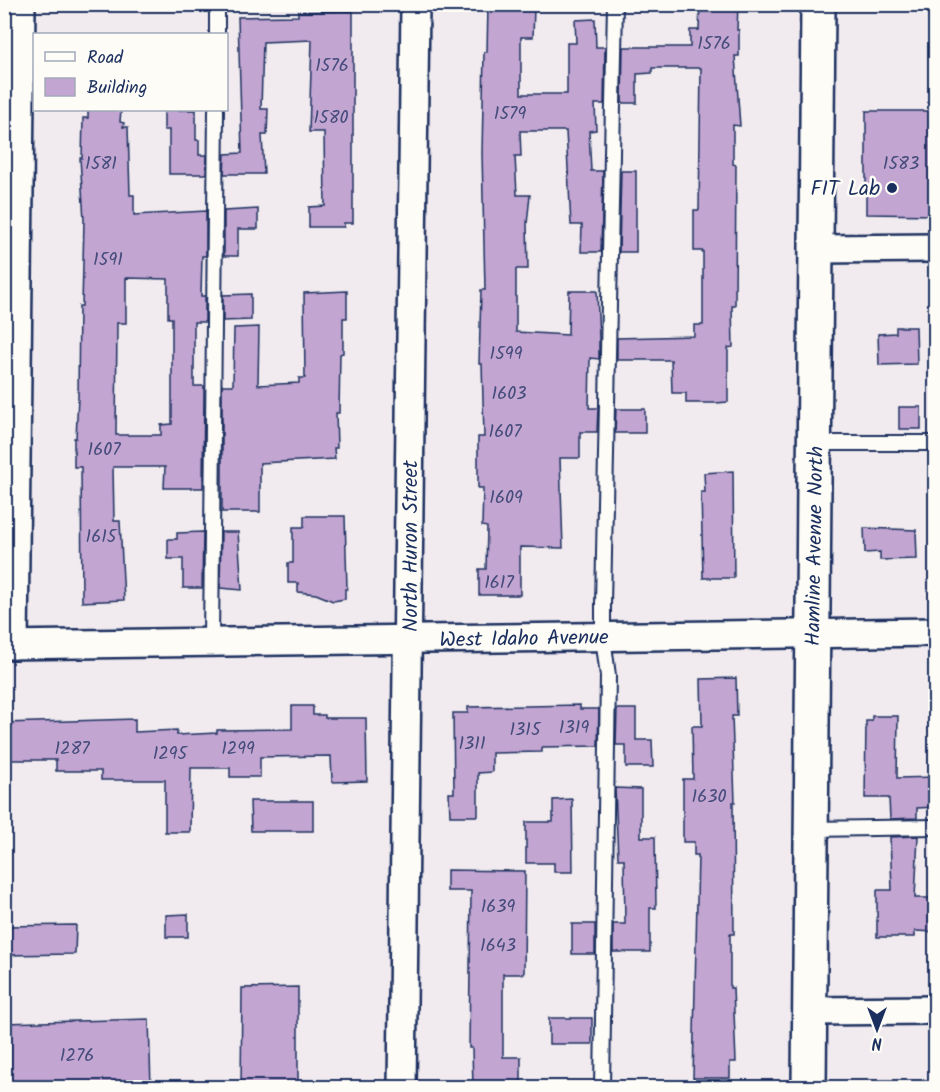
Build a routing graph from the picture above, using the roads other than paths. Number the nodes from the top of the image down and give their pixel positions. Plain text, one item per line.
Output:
1 (21, 4) edge
2 (217, 4) edge
3 (415, 4) edge
4 (615, 4) edge
5 (818, 4) edge
6 (217, 33) edge
7 (216, 111) edge
8 (936, 248) edge
9 (818, 249) junction
10 (815, 443) junction
11 (936, 443) edge
12 (936, 632) edge
13 (813, 633) junction
14 (603, 637) junction
15 (409, 641) junction
16 (211, 642) junction
17 (9, 645) edge
18 (936, 827) edge
19 (810, 829) junction
20 (936, 1010) edge
21 (810, 1011) junction
22 (402, 1088) edge
23 (602, 1088) edge
24 (809, 1088) edge

1 - 17 street
2 - 6 lane
3 - 15 street, North Huron Street
4 - 14 lane
5 - 9 street, Hamline Avenue North
7 - 16 lane
8 - 9 street
9 - 10 street, Hamline Avenue North
10 - 11 lane
10 - 13 street, Hamline Avenue North
12 - 13 street, West Idaho Avenue
13 - 14 street, West Idaho Avenue
13 - 19 street, Hamline Avenue North
14 - 15 street, West Idaho Avenue
14 - 23 lane
15 - 16 street, West Idaho Avenue
15 - 22 street, North Huron Street
16 - 17 street, West Idaho Avenue
18 - 19 lane
19 - 21 street, Hamline Avenue North
20 - 21 street
21 - 24 street, Hamline Avenue North

